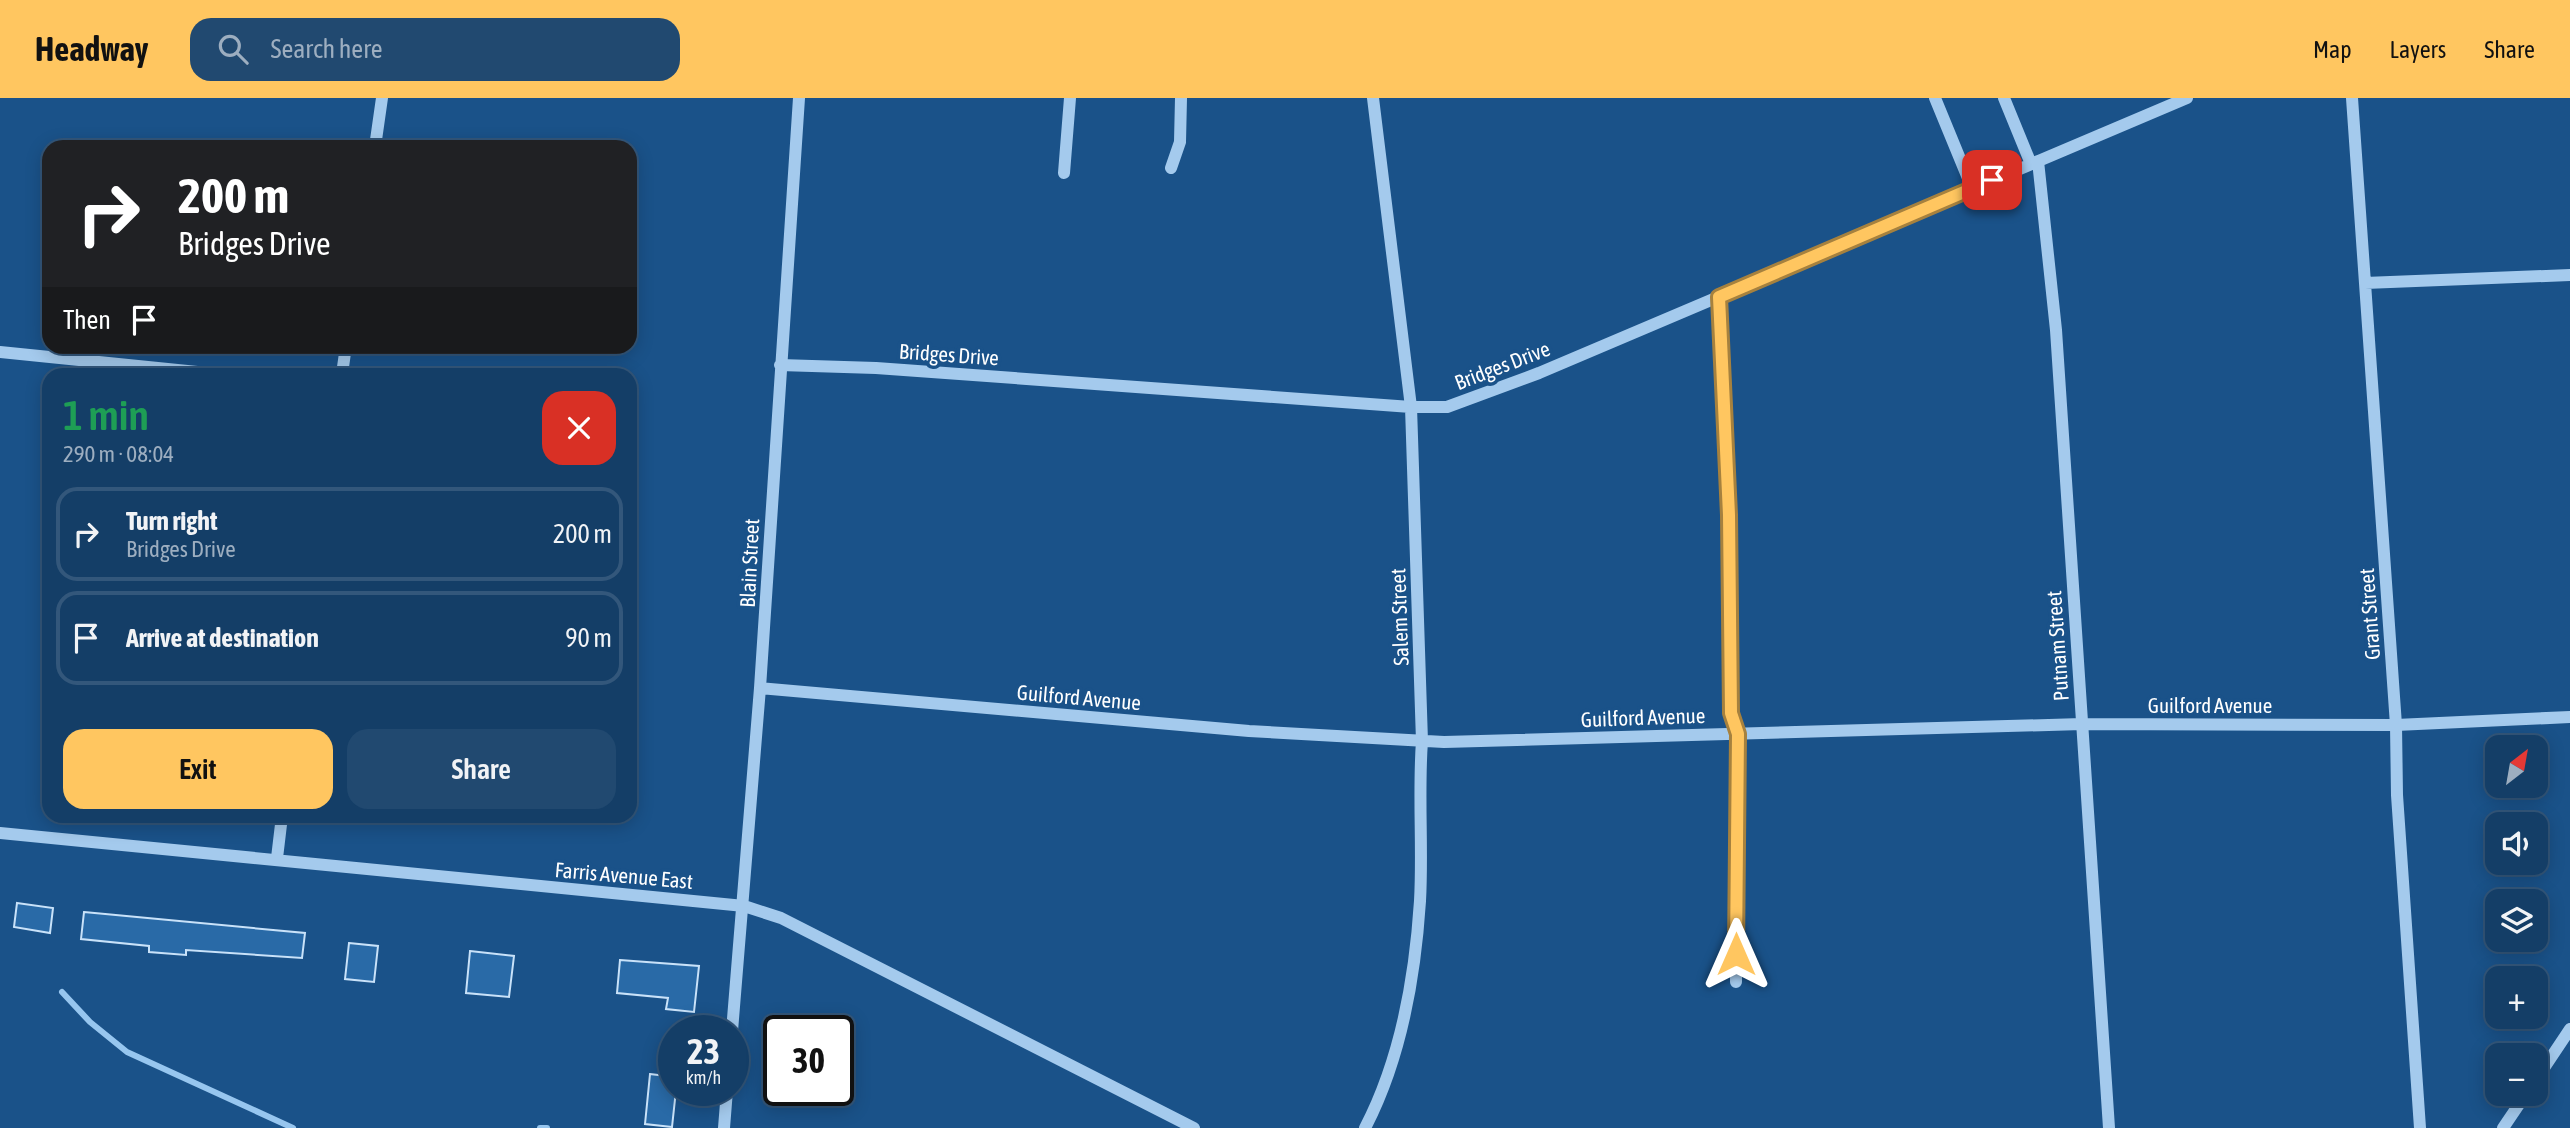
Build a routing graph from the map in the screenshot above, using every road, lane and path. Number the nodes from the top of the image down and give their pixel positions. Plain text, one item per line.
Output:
1 (382, 98) edge
2 (799, 98) edge
3 (1070, 98) edge
4 (1181, 98) edge
5 (1373, 98) edge
6 (1935, 98) edge
7 (2004, 98) edge
8 (2187, 98) edge
9 (2352, 98) edge
10 (376, 140) edge
11 (2035, 163) junction
12 (1171, 168) dead end
13 (1064, 173) dead end
14 (1972, 188) junction
15 (2570, 275) edge
16 (2365, 283) junction
17 (1719, 297) junction
18 (0, 352) edge
19 (780, 365) junction
20 (158, 368) edge
21 (1411, 407) junction
22 (760, 688) junction
23 (2570, 717) edge
24 (2081, 724) junction
25 (2396, 725) junction
26 (1738, 734) junction
27 (1422, 741) junction
28 (281, 823) edge
29 (0, 833) edge
30 (277, 858) junction
31 (744, 906) junction
32 (1736, 982) dead end
33 (734, 1015) edge
34 (2570, 1029) edge
35 (2548, 1062) edge
36 (725, 1106) edge
37 (2518, 1106) edge
38 (723, 1128) edge
39 (1194, 1128) edge
40 (1365, 1128) edge
41 (2109, 1128) edge
42 (2420, 1128) edge
43 (2503, 1128) edge

1 - 10 street
2 - 19 street, Blain Street
3 - 13 street
4 - 12 street
5 - 21 street, Salem Street
6 - 14 street
7 - 11 street, Putnam Street
8 - 11 street, Bridges Drive
9 - 16 street, Grant Street
11 - 14 street, Bridges Drive
11 - 24 street, Putnam Street
14 - 17 street, Bridges Drive
15 - 16 street
16 - 25 street, Grant Street
17 - 21 street, Bridges Drive
17 - 26 street
18 - 20 street
19 - 21 street, Bridges Drive
19 - 22 street, Blain Street
21 - 27 street, Salem Street
22 - 27 street, Guilford Avenue
22 - 31 street, Blain Street
23 - 25 street, Guilford Avenue
24 - 25 street, Guilford Avenue
24 - 26 street, Guilford Avenue
24 - 41 street, Putnam Street
25 - 42 street, Grant Street
26 - 27 street, Guilford Avenue
26 - 32 street
27 - 40 street, Salem Street
28 - 30 street
29 - 30 street, Farris Avenue East
30 - 31 street, Farris Avenue East
31 - 33 street, Blain Street
31 - 39 street, Farris Avenue East
34 - 35 street
36 - 38 street
37 - 43 street

